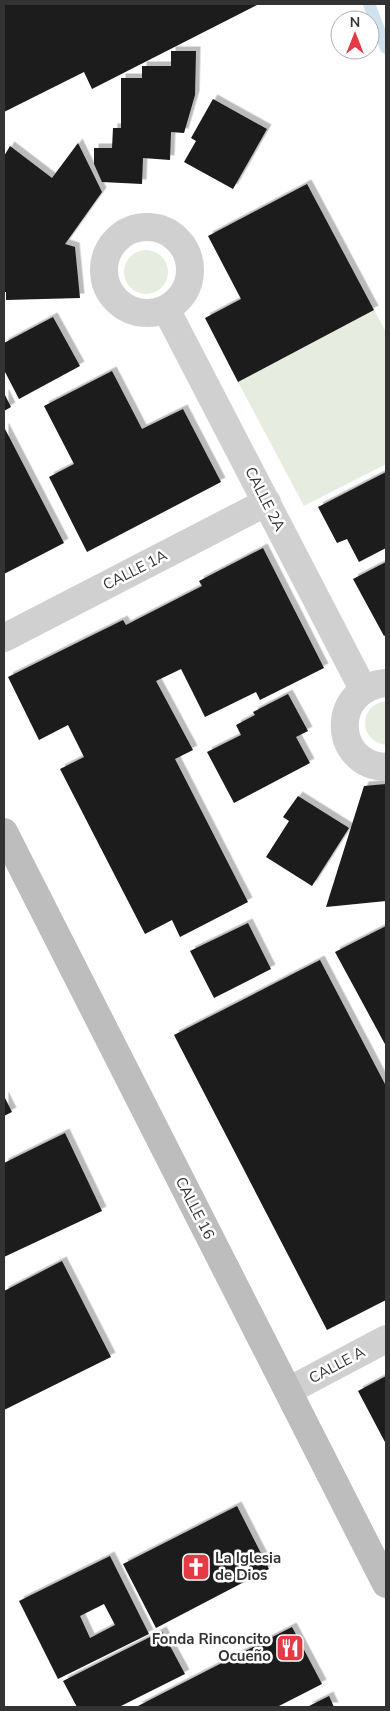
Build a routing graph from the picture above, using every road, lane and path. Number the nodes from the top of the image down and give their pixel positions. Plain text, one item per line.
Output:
1 (166, 309) dead end
2 (267, 502) junction
3 (4, 638) edge
4 (375, 686) edge
5 (386, 767) edge
6 (4, 832) edge
7 (386, 1339) edge
8 (288, 1391) junction
9 (386, 1584) edge

1 - 2 street, CALLE 2A
2 - 3 street, CALLE 1A
2 - 4 street, CALLE 2A
4 - 5 street
6 - 8 main road, CALLE 16
7 - 8 street, CALLE A
8 - 9 main road, CALLE 16

